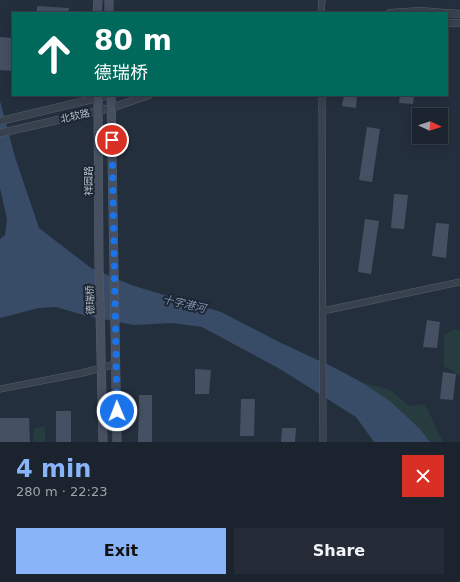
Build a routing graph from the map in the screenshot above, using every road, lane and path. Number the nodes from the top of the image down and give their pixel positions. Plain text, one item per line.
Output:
1 (98, 0) edge
2 (109, 0) edge
3 (322, 0) edge
4 (98, 12) edge
5 (109, 12) edge
6 (321, 12) edge
7 (406, 12) edge
8 (434, 12) edge
9 (448, 13) edge
10 (460, 14) edge
11 (448, 23) edge
12 (460, 24) edge
13 (98, 96) edge
14 (110, 96) edge
15 (146, 96) edge
16 (322, 96) edge
17 (111, 108) junction
18 (98, 111) junction
19 (0, 121) edge
20 (0, 133) edge
21 (99, 268) joint
22 (460, 282) edge
23 (322, 311) junction
24 (116, 364) junction
25 (102, 368) junction
26 (0, 389) edge
27 (103, 442) edge
28 (117, 442) edge
29 (323, 442) edge

1 - 4 main road
2 - 5 main road
3 - 6 street
7 - 8 street
9 - 10 street
11 - 12 street
13 - 18 main road, 祥园路
13 - 19 street, 北软路
14 - 17 main road
15 - 17 street, 北软路
16 - 23 street
17 - 18 street, 北软路
17 - 24 main road
18 - 20 street, 北软路
18 - 21 main road, 祥园路
21 - 25 main road, 德瑞桥
22 - 23 street
23 - 29 street
24 - 25 street
24 - 28 main road
25 - 26 street
25 - 27 main road

